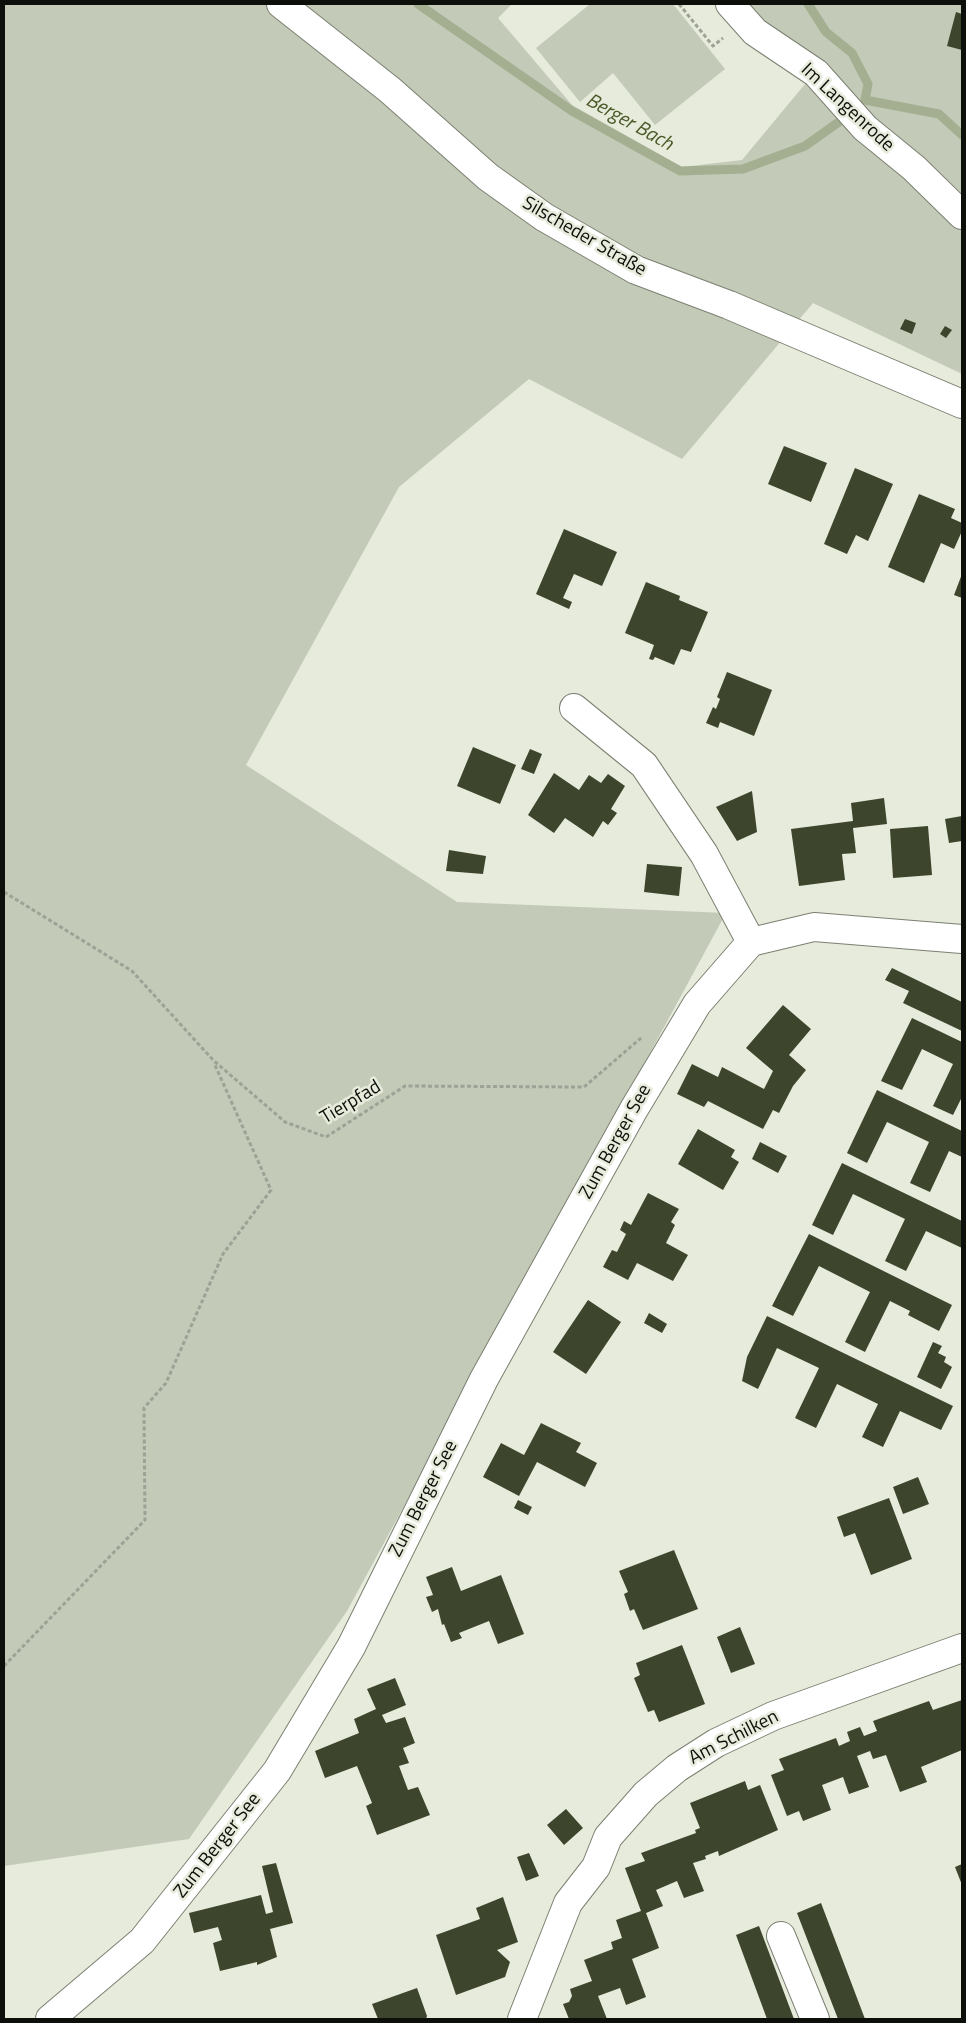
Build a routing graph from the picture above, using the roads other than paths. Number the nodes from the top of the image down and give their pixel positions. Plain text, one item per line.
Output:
1 (281, 4) edge
2 (730, 4) edge
3 (962, 215) edge
4 (962, 404) edge
5 (574, 708) dead end
6 (962, 939) edge
7 (752, 942) junction
8 (962, 1648) edge
9 (781, 1936) dead end
10 (50, 2019) edge
11 (522, 2019) edge
12 (815, 2019) edge

1 - 4 street, Silscheder Straße
2 - 3 street, Im Langenrode
5 - 7 street
6 - 7 street
7 - 10 street, Zum Berger See
8 - 11 street, Am Schilken
9 - 12 street

